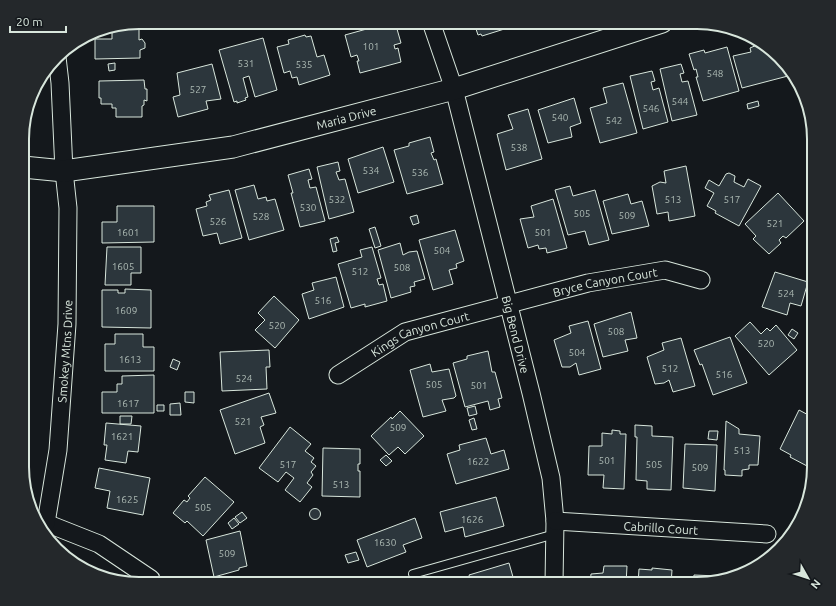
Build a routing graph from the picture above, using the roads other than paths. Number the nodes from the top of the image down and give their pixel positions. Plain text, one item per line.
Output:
1 (433, 29) edge
2 (640, 29) edge
3 (58, 64) edge
4 (454, 89) junction
5 (29, 168) edge
6 (64, 171) junction
7 (701, 280) dead end
8 (508, 304) junction
9 (338, 374) dead end
10 (44, 524) edge
11 (46, 527) edge
12 (555, 527) junction
13 (767, 534) dead end
14 (413, 574) dead end
15 (147, 577) edge
16 (554, 577) edge

1 - 4 street, Big Bend Drive
2 - 4 street, Maria Drive
3 - 6 street, Smokey Mtns Drive
4 - 6 street, Maria Drive
4 - 8 street, Big Bend Drive
5 - 6 street, Maria Drive
6 - 10 street, Smokey Mtns Drive
7 - 8 street, Bryce Canyon Court
8 - 9 street, Kings Canyon Court
8 - 12 street, Big Bend Drive
11 - 15 street
12 - 13 street, Cabrillo Court
12 - 14 lane
12 - 16 street, Big Bend Drive

